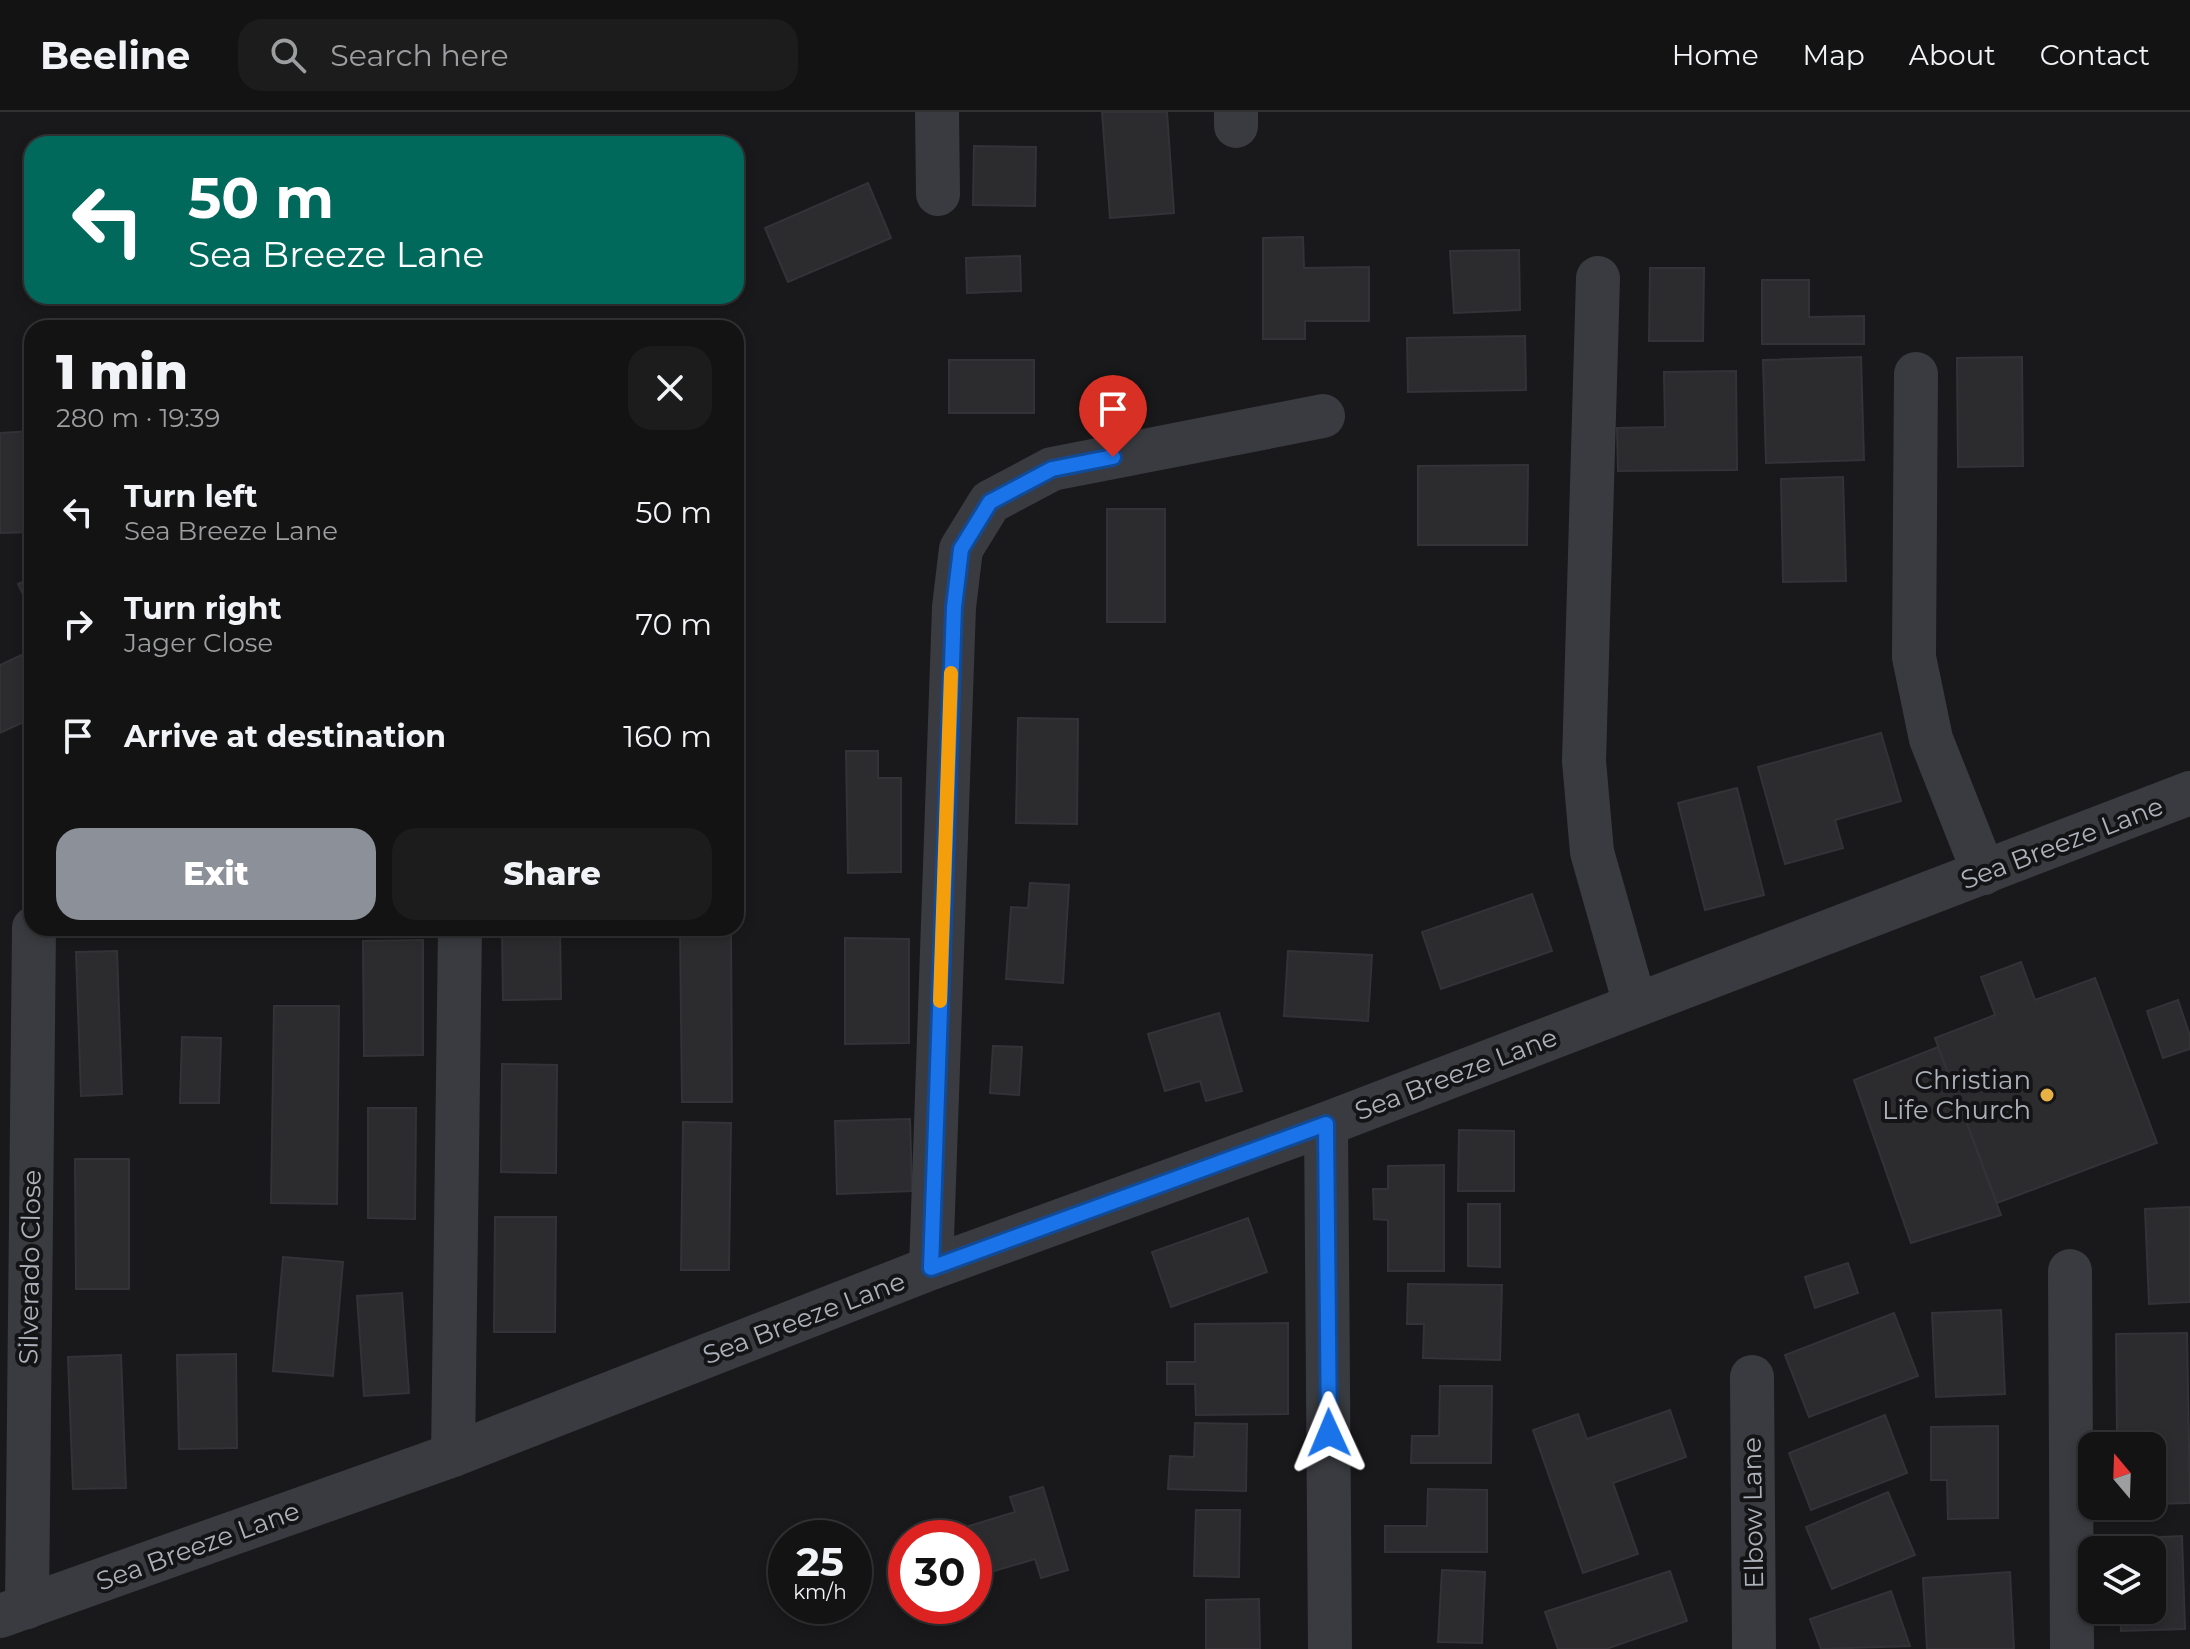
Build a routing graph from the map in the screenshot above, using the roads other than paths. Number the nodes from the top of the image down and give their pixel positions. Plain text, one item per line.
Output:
1 (937, 112) edge
2 (938, 194) dead end
3 (1598, 278) dead end
4 (1916, 374) dead end
5 (1323, 416) dead end
6 (2190, 793) edge
7 (1984, 873) junction
8 (34, 936) edge
9 (460, 936) edge
10 (1635, 1004) junction
11 (1326, 1124) junction
12 (931, 1268) junction
13 (2070, 1271) dead end
14 (1752, 1377) dead end
15 (453, 1455) junction
16 (13, 1611) edge
17 (1330, 1649) edge
18 (1754, 1649) edge
19 (2072, 1649) edge

1 - 2 street
3 - 10 street
4 - 7 street
5 - 12 street
6 - 7 street, Sea Breeze Lane
7 - 10 street, Sea Breeze Lane
8 - 16 street, Silverado Close
9 - 15 street
10 - 11 street, Sea Breeze Lane
11 - 12 street, Sea Breeze Lane
11 - 17 street
12 - 15 street, Sea Breeze Lane
13 - 19 street
14 - 18 street, Elbow Lane
15 - 16 street, Sea Breeze Lane

